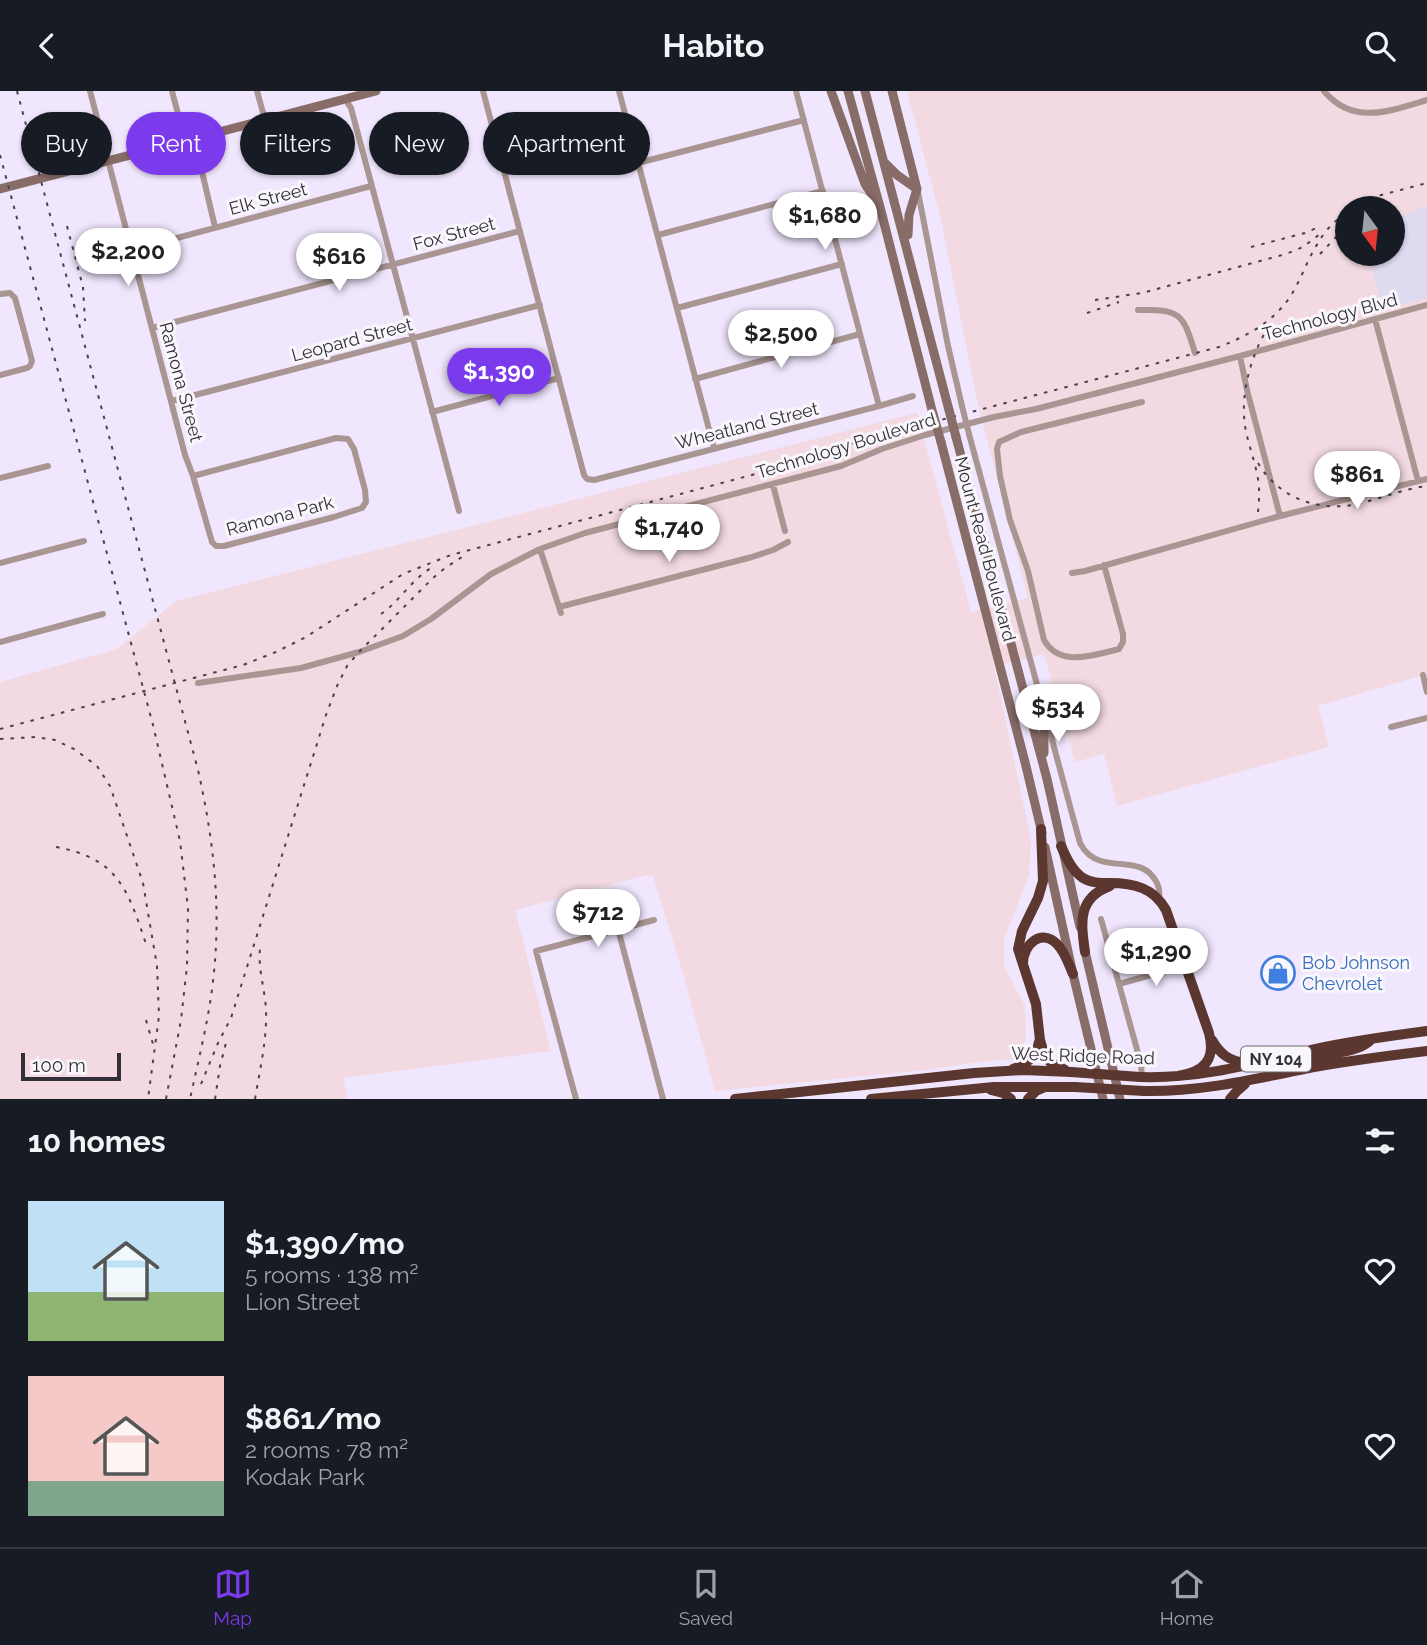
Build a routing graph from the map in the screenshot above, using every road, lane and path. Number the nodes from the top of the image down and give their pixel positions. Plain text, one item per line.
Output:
1 (90, 91) edge
2 (172, 91) edge
3 (257, 91) edge
4 (376, 91) edge
5 (483, 91) edge
6 (620, 91) edge
7 (796, 91) edge
8 (831, 91) edge
9 (848, 91) edge
10 (865, 91) edge
11 (892, 91) edge
12 (1324, 91) edge
13 (343, 95) edge
14 (1427, 100) edge
15 (96, 112) edge
16 (180, 112) edge
17 (263, 112) edge
18 (290, 112) edge
19 (489, 112) edge
20 (625, 112) edge
21 (804, 120) junction
22 (650, 160) edge
23 (885, 163) junction
24 (112, 173) edge
25 (54, 175) edge
26 (200, 175) edge
27 (506, 175) edge
28 (641, 175) edge
29 (371, 186) junction
30 (0, 189) edge
31 (917, 189) junction
32 (823, 191) junction
33 (880, 207) junction
34 (215, 227) junction
35 (520, 231) junction
36 (658, 235) junction
37 (132, 250) junction
38 (910, 258) junction
39 (392, 264) junction
40 (842, 264) junction
41 (0, 294) edge
42 (540, 305) junction
43 (1427, 305) edge
44 (677, 308) junction
45 (1138, 310) dead end
46 (1375, 319) junction
47 (152, 328) junction
48 (860, 334) junction
49 (412, 338) junction
50 (1195, 353) dead end
51 (1240, 356) junction
52 (0, 375) edge
53 (559, 378) junction
54 (695, 379) junction
55 (913, 396) dead end
56 (172, 401) junction
57 (1142, 402) dead end
58 (879, 406) junction
59 (432, 412) junction
60 (714, 448) junction
61 (48, 466) dead end
62 (193, 476) junction
63 (0, 478) edge
64 (1427, 479) edge
65 (1418, 481) junction
66 (773, 485) junction
67 (459, 511) dead end
68 (1280, 516) junction
69 (785, 531) dead end
70 (84, 541) dead end
71 (788, 542) dead end
72 (540, 549) junction
73 (0, 563) edge
74 (1104, 565) junction
75 (1072, 573) dead end
76 (103, 614) dead end
77 (0, 642) edge
78 (1423, 675) dead end
79 (198, 683) dead end
80 (1427, 692) edge
81 (1044, 712) junction
82 (1427, 718) edge
83 (1391, 727) dead end
84 (1047, 779) junction
85 (1041, 829) junction
86 (1061, 846) junction
87 (1123, 883) junction
88 (1159, 900) junction
89 (1101, 919) dead end
90 (654, 920) dead end
91 (618, 929) junction
92 (1086, 952) junction
93 (1186, 965) junction
94 (1024, 969) junction
95 (1073, 974) junction
96 (1119, 984) junction
97 (1427, 1031) edge
98 (1209, 1033) junction
99 (1373, 1038) junction
100 (1040, 1039) junction
101 (1427, 1051) edge
102 (1259, 1063) junction
103 (1005, 1071) junction
104 (1071, 1072) junction
105 (1178, 1076) junction
106 (1273, 1076) junction
107 (1141, 1077) junction
108 (919, 1079) junction
109 (1256, 1079) junction
110 (1049, 1086) junction
111 (981, 1088) junction
112 (1171, 1091) junction
113 (924, 1096) edge
114 (1207, 1098) edge
115 (576, 1099) edge
116 (663, 1099) edge
117 (735, 1099) edge
118 (871, 1099) edge
119 (1011, 1099) edge
120 (1028, 1099) edge
121 (1103, 1099) edge
122 (1120, 1099) edge
123 (1230, 1099) edge

1 - 15 street, Ramona Street
2 - 16 street
3 - 17 street
4 - 13 main road
5 - 19 street
6 - 20 street
7 - 21 street
8 - 33 main road
9 - 33 main road, Mount Read Boulevard
10 - 23 main road, Mount Read Boulevard
11 - 31 main road, Mount Read Boulevard
12 - 14 street
13 - 18 main road
13 - 29 street
21 - 22 street
21 - 32 street
23 - 31 main road
23 - 38 main road, Mount Read Boulevard
24 - 37 street, Ramona Street
25 - 30 main road
26 - 34 street
27 - 35 street
28 - 36 street
29 - 34 street, Elk Street
29 - 39 street
31 - 38 main road
31 - 81 street, Mount Read Boulevard, bridge
32 - 36 street
32 - 40 street
33 - 85 main road, Mount Read Boulevard, bridge
34 - 37 street, Elk Street
35 - 39 street, Fox Street
35 - 42 street
36 - 44 street
37 - 47 street, Ramona Street
38 - 84 main road, Mount Read Boulevard, bridge
39 - 47 street, Fox Street
39 - 49 street
40 - 44 street
40 - 48 street
41 - 52 street
42 - 49 street, Leopard Street
42 - 53 street
43 - 46 street, Technology Blvd
44 - 54 street
45 - 50 street
46 - 51 street, Technology Blvd
46 - 65 street
47 - 56 street, Ramona Street
48 - 54 street
48 - 58 street
49 - 56 street, Leopard Street
49 - 59 street
51 - 66 street, Technology Boulevard
51 - 68 street
53 - 59 street
53 - 60 street, Wheatland Street
54 - 60 street
55 - 58 street, Wheatland Street
56 - 62 street, Ramona Street
57 - 74 street
58 - 60 street, Wheatland Street
59 - 67 street
61 - 63 street
62 - 62 street, Ramona Park
64 - 65 street
65 - 68 street
66 - 69 street
66 - 72 street, Technology Boulevard
68 - 74 street
70 - 73 street
71 - 72 street
72 - 79 street, Technology Boulevard
74 - 75 street
76 - 77 street
78 - 80 street
81 - 84 main road
81 - 88 street, Mount Read Boulevard
82 - 83 street
84 - 86 main road, Mount Read Boulevard
85 - 94 highway
85 - 95 main road, Mount Read Boulevard
86 - 87 highway
86 - 92 main road, Mount Read Boulevard
87 - 88 highway
87 - 92 highway
88 - 93 highway
89 - 96 street
90 - 91 street
91 - 115 street
91 - 116 street
92 - 122 main road, Mount Read Boulevard
93 - 96 street
93 - 98 highway
94 - 95 highway
94 - 100 highway
95 - 121 main road, Mount Read Boulevard
96 - 107 street
97 - 99 highway, West Ridge Road / NY 104
98 - 102 highway
98 - 105 highway
99 - 102 highway, West Ridge Road / NY 104
99 - 106 highway
100 - 103 highway
100 - 104 highway
101 - 106 highway, West Ridge Road / NY 104
102 - 105 highway, West Ridge Road / NY 104
103 - 104 highway, West Ridge Road / NY 104
103 - 108 highway, West Ridge Road / NY 104
104 - 107 highway, West Ridge Road / NY 104, bridge
105 - 107 highway, West Ridge Road / NY 104
106 - 109 highway, West Ridge Road / NY 104
108 - 113 street
108 - 117 highway, West Ridge Road / NY 104
109 - 112 highway, West Ridge Road / NY 104
109 - 123 highway
110 - 111 highway, West Ridge Road / NY 104
110 - 112 highway, West Ridge Road / NY 104, bridge
110 - 120 highway
111 - 113 highway, West Ridge Road / NY 104
111 - 119 highway
112 - 114 highway
113 - 118 highway, West Ridge Road / NY 104

